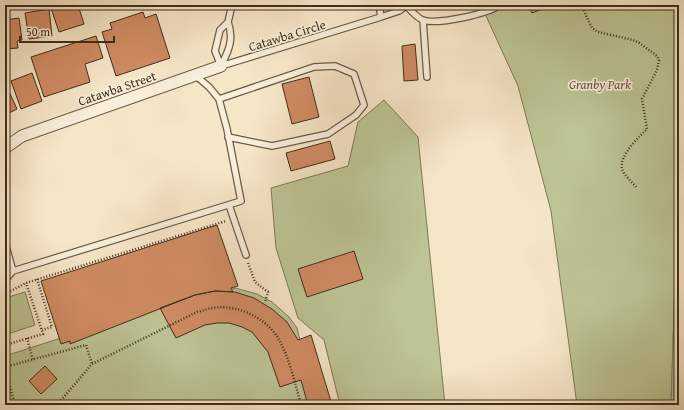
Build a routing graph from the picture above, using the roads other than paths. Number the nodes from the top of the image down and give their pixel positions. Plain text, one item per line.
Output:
1 (232, 5) edge
2 (379, 5) edge
3 (500, 5) edge
4 (406, 6) edge
5 (382, 17) junction
6 (423, 20) junction
7 (228, 22) junction
8 (221, 66) junction
9 (195, 75) junction
10 (427, 77) dead end
11 (219, 99) junction
12 (22, 136) junction
13 (5, 137) edge
14 (228, 137) junction
15 (5, 148) edge
16 (229, 205) junction
17 (5, 243) edge
18 (246, 255) road end
19 (13, 271) junction
20 (5, 280) edge

1 - 7 lane
2 - 5 lane
3 - 6 lane
4 - 5 lane, Catawba Circle
4 - 6 lane
5 - 8 lane, Catawba Circle
6 - 10 lane
7 - 8 lane
7 - 8 lane
8 - 9 street, Catawba Street
9 - 11 lane
9 - 12 street, Catawba Street
11 - 14 lane
11 - 14 lane
12 - 13 street, Catawba Street
12 - 15 street, Catawba Street
14 - 16 lane
16 - 18 lane
16 - 19 lane
17 - 19 lane
19 - 20 lane

